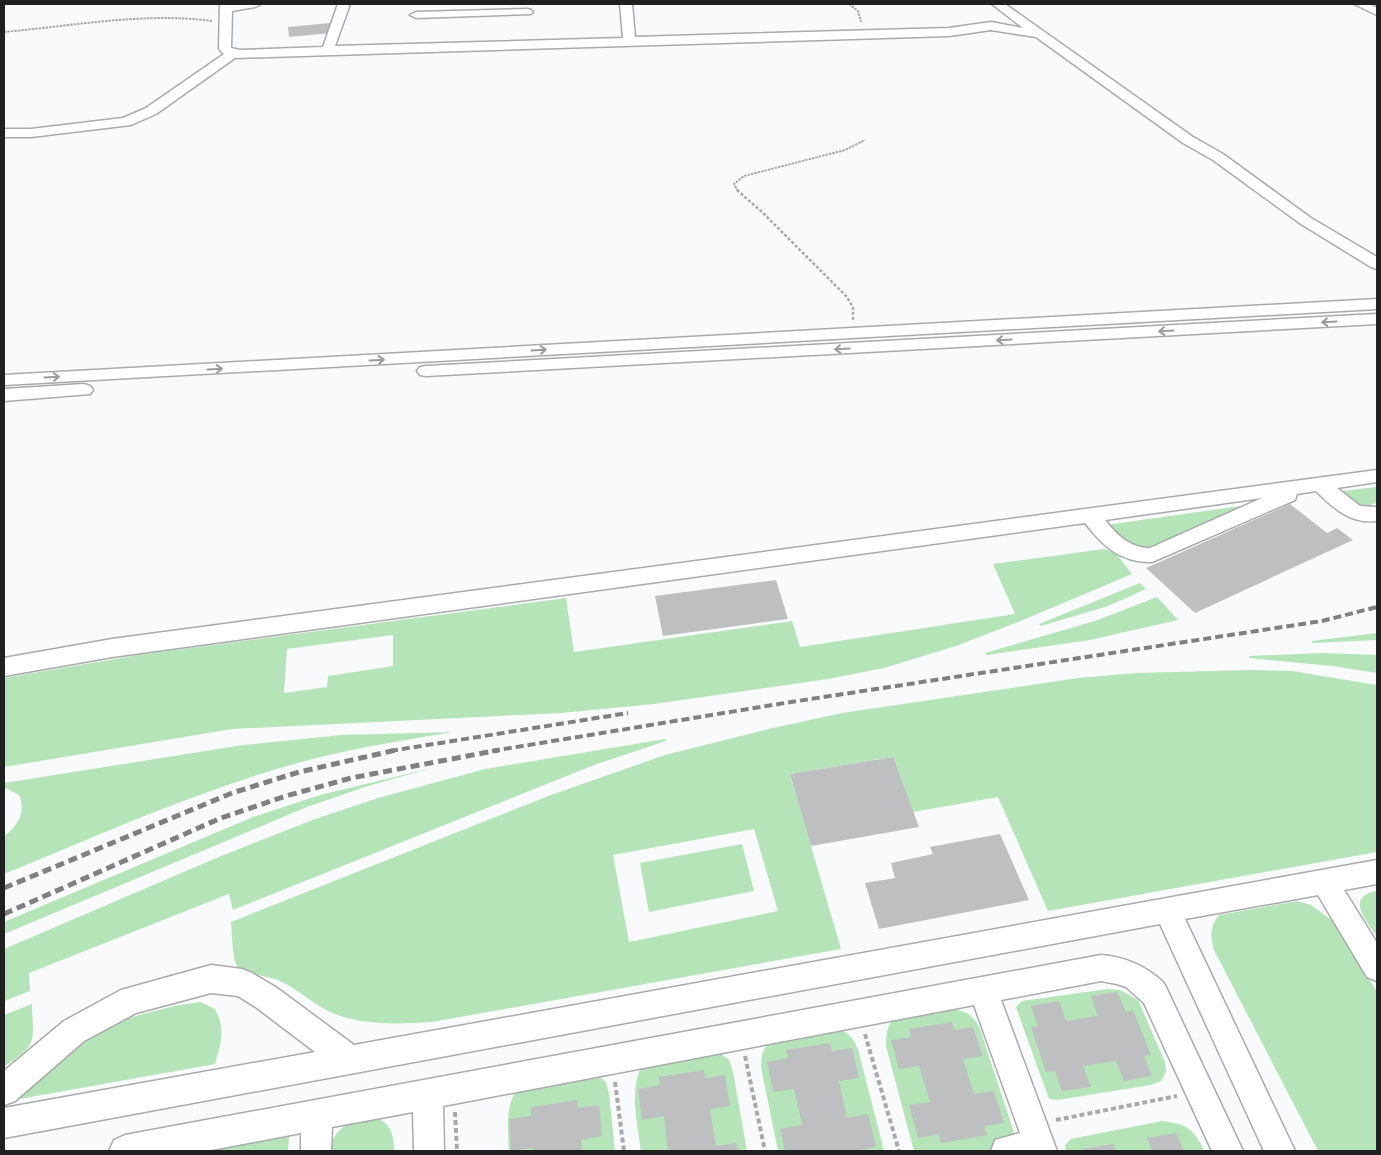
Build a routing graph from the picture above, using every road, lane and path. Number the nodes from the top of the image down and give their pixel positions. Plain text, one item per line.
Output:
1 (255, 4) edge
2 (344, 4) edge
3 (626, 4) edge
4 (849, 4) edge
5 (998, 4) edge
6 (1360, 4) edge
7 (226, 6) edge
8 (527, 8) edge
9 (1377, 12) edge
10 (416, 14) edge
11 (225, 23) junction
12 (4, 32) edge
13 (1040, 34) junction
14 (864, 35) junction
15 (526, 36) junction
16 (629, 41) junction
17 (328, 50) junction
18 (232, 54) junction
19 (4, 133) edge
20 (865, 140) dead end
21 (1377, 264) edge
22 (1377, 304) edge
23 (1377, 319) edge
24 (854, 332) junction
25 (4, 380) edge
26 (4, 395) edge
27 (1377, 476) edge
28 (1316, 485) junction
29 (1377, 514) edge
30 (1090, 515) junction
31 (4, 667) edge
32 (1377, 872) edge
33 (1325, 882) junction
34 (1167, 910) junction
35 (1377, 968) edge
36 (983, 990) junction
37 (860, 1013) junction
38 (741, 1035) junction
39 (612, 1059) junction
40 (350, 1060) junction
41 (4, 1090) edge
42 (441, 1091) junction
43 (1200, 1091) junction
44 (317, 1115) junction
45 (4, 1123) edge
46 (1038, 1140) edge
47 (125, 1151) edge
48 (316, 1151) edge
49 (429, 1151) edge
50 (457, 1151) edge
51 (624, 1151) edge
52 (766, 1151) edge
53 (899, 1151) edge
54 (1006, 1151) edge
55 (1228, 1151) edge
56 (1280, 1151) edge

1 - 7 street
2 - 17 street
3 - 16 street
4 - 14 path
5 - 13 street
6 - 9 street
7 - 11 street
8 - 10 street
8 - 15 street
11 - 12 path
11 - 18 street
13 - 14 street
13 - 21 street
14 - 16 street
15 - 16 street
15 - 17 street
17 - 18 street
18 - 19 street
20 - 24 path
22 - 24 street
23 -> 26 street
25 -> 24 street
27 - 28 street
28 - 29 street
28 - 30 street
28 - 30 street
30 - 31 street
32 - 33 street
33 - 34 street
33 - 35 street
34 - 40 street
34 - 56 street
36 - 37 street
36 - 43 street
36 - 46 street
37 - 38 street
37 - 53 path
38 - 39 street
38 - 52 path
39 - 42 street
39 - 51 path
40 - 41 street
40 - 45 street
42 - 44 street
42 - 49 street
42 - 50 path
43 - 46 path
43 - 55 street
44 - 47 street
44 - 48 street
46 - 54 street

